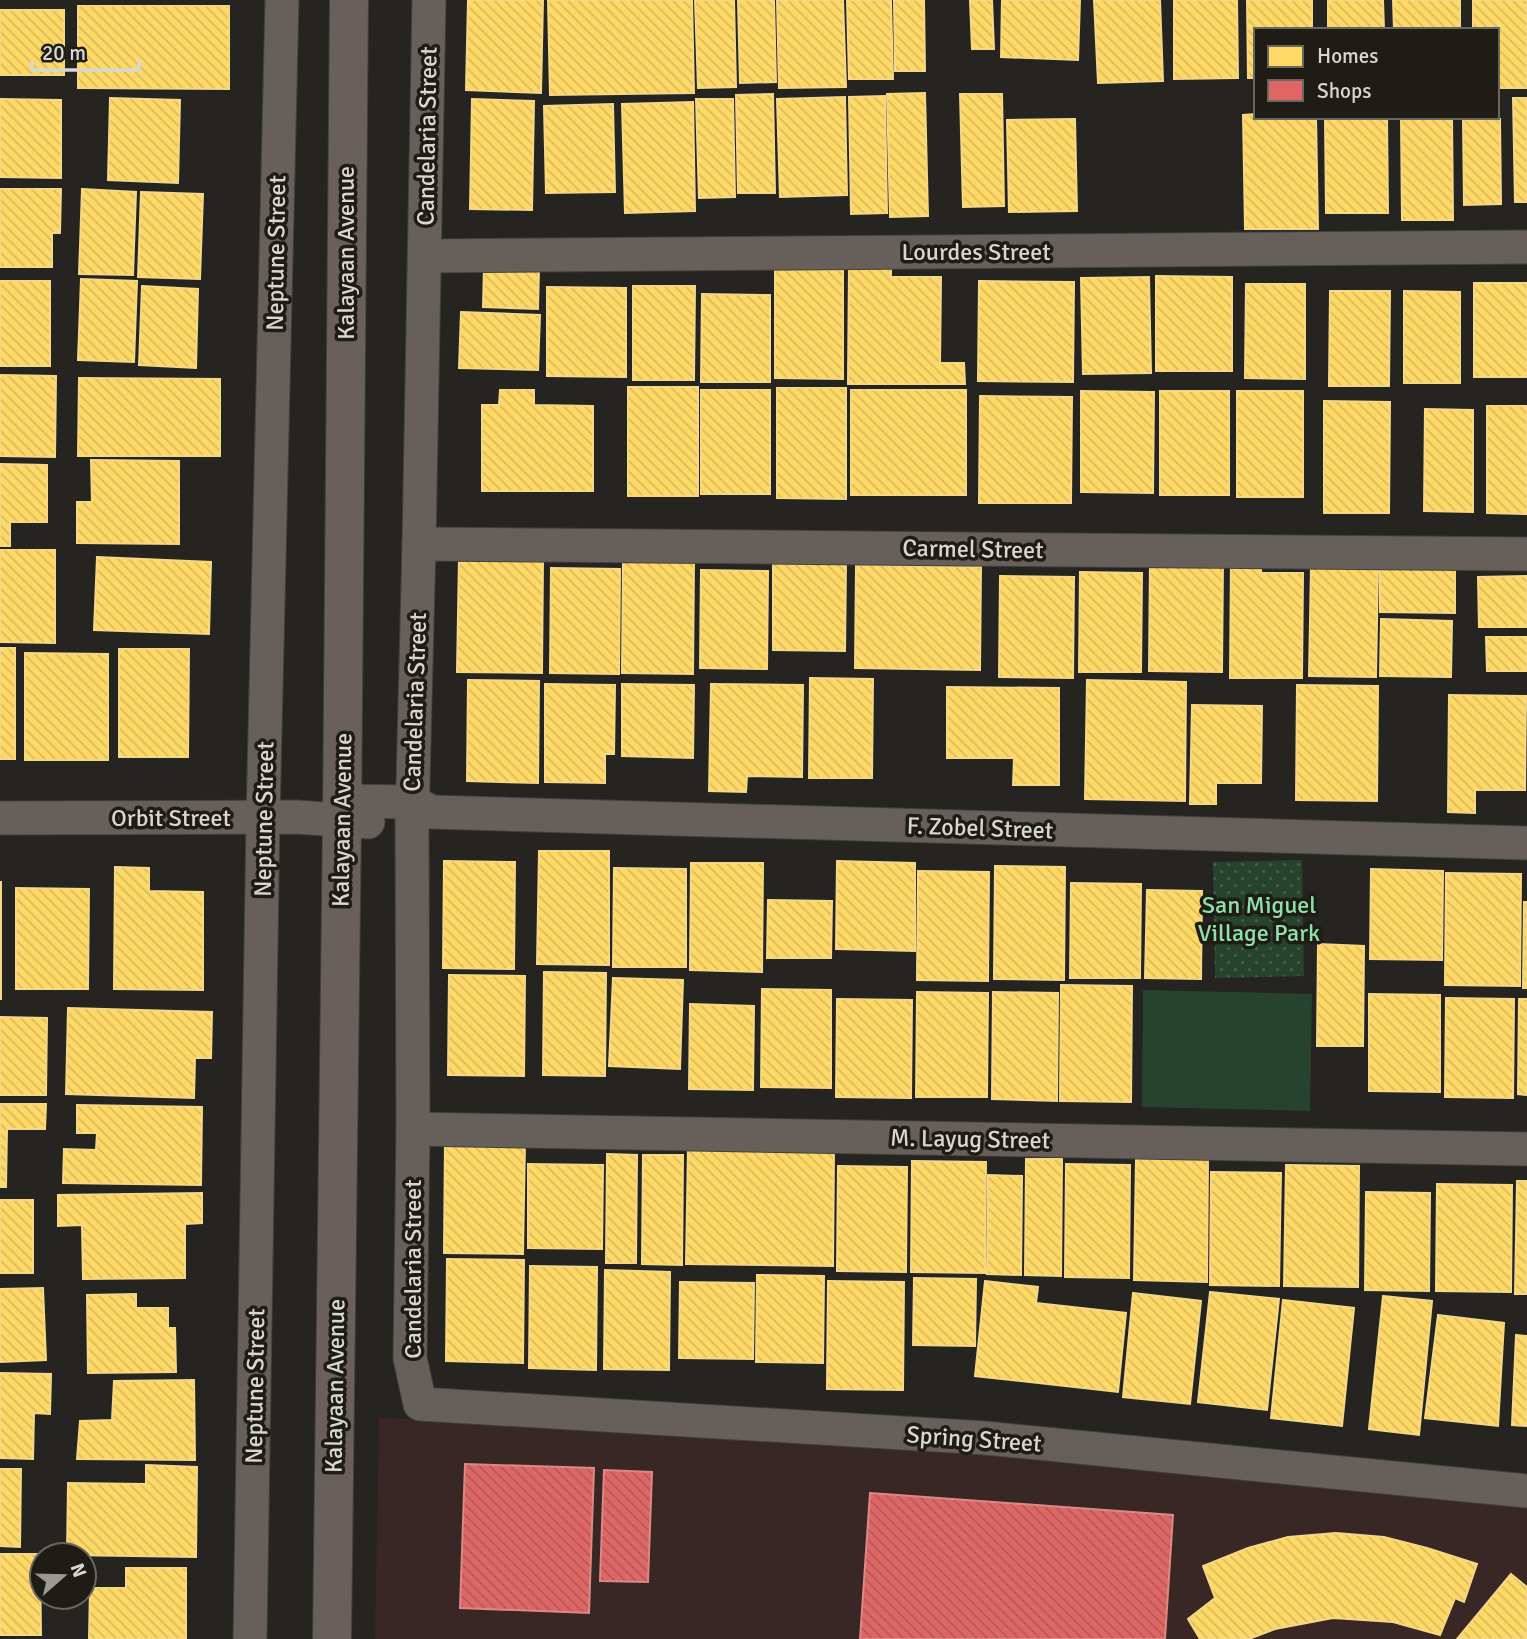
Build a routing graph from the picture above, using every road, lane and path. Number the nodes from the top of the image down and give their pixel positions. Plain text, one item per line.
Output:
1 (282, 0) edge
2 (349, 0) edge
3 (429, 0) edge
4 (1527, 247) edge
5 (425, 256) junction
6 (419, 544) junction
7 (1527, 554) edge
8 (342, 811) junction
9 (419, 812) junction
10 (0, 818) edge
11 (263, 818) junction
12 (1527, 843) edge
13 (413, 1129) junction
14 (1527, 1149) edge
15 (420, 1404) joint
16 (1527, 1491) edge
17 (250, 1639) edge
18 (332, 1639) edge

1 - 11 street, Neptune Street
2 - 8 main road, Kalayaan Avenue
3 - 5 street, Candelaria Street
4 - 5 street, Lourdes Street
5 - 6 street, Candelaria Street
6 - 7 street, Carmel Street
6 - 9 street, Candelaria Street
8 - 9 street, F. Zobel Street
8 - 11 street, Orbit Street
8 - 18 main road, Kalayaan Avenue
9 - 12 street, F. Zobel Street
9 - 13 street, Candelaria Street
10 - 11 street, Orbit Street
11 - 17 street, Neptune Street
13 - 14 street, M. Layug Street
13 - 15 street, Candelaria Street
15 - 16 street, Spring Street

